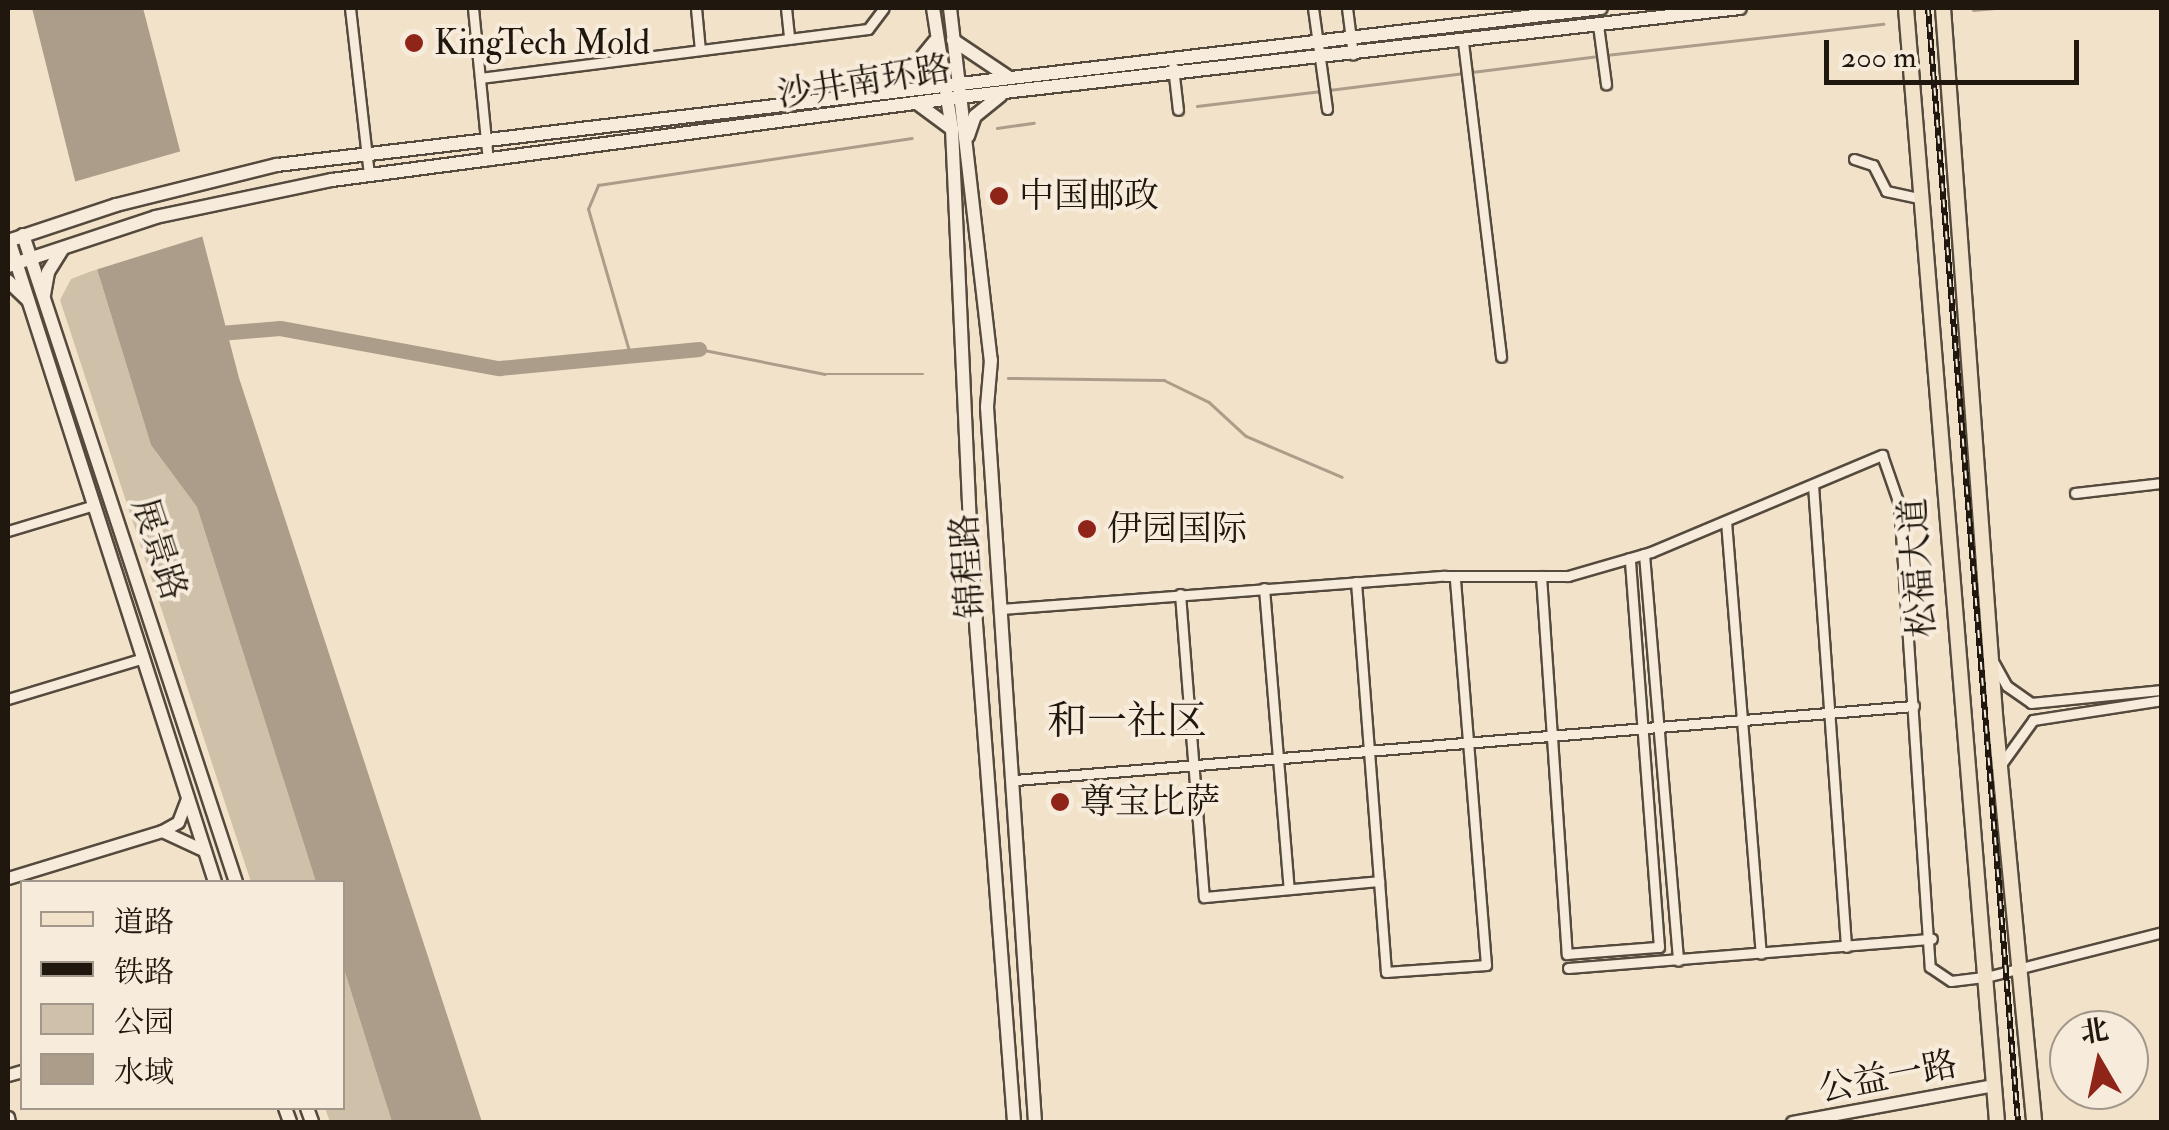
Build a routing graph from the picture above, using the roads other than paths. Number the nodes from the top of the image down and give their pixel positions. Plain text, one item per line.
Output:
1 (350, 8) edge
2 (473, 8) edge
3 (696, 8) edge
4 (786, 8) edge
5 (884, 8) edge
6 (933, 8) edge
7 (950, 8) edge
8 (1313, 8) edge
9 (1348, 8) edge
10 (1601, 8) edge
11 (1740, 8) edge
12 (1896, 8) edge
13 (1906, 8) edge
14 (1943, 8) edge
15 (1954, 8) edge
16 (1598, 25) junction
17 (1908, 36) junction
18 (936, 38) junction
19 (1352, 38) junction
20 (789, 39) junction
21 (953, 40) junction
22 (1318, 42) junction
23 (1463, 42) junction
24 (1946, 46) junction
25 (700, 50) junction
26 (1353, 55) junction
27 (1320, 59) junction
28 (1172, 60) junction
29 (1174, 76) junction
30 (480, 78) junction
31 (1010, 78) junction
32 (942, 84) junction
33 (1606, 84) dead end
34 (893, 91) junction
35 (955, 93) junction
36 (1003, 94) junction
37 (918, 104) junction
38 (1327, 109) dead end
39 (1178, 110) dead end
40 (952, 129) junction
41 (968, 138) junction
42 (486, 143) junction
43 (367, 158) junction
44 (488, 160) junction
45 (1854, 160) dead end
46 (369, 174) junction
47 (1920, 198) junction
48 (13, 239) edge
49 (63, 248) junction
50 (18, 262) edge
51 (8, 282) edge
52 (36, 299) junction
53 (1501, 357) dead end
54 (2162, 483) edge
55 (1813, 485) junction
56 (2075, 493) dead end
57 (94, 505) junction
58 (1726, 521) junction
59 (8, 531) edge
60 (1644, 554) junction
61 (1630, 558) junction
62 (1455, 576) junction
63 (1541, 576) junction
64 (1356, 582) junction
65 (1264, 588) junction
66 (1180, 594) junction
67 (1002, 609) junction
68 (1991, 656) junction
69 (144, 658) junction
70 (2162, 690) edge
71 (8, 698) edge
72 (2162, 700) edge
73 (1914, 706) junction
74 (1829, 714) junction
75 (1743, 721) junction
76 (1658, 727) junction
77 (1644, 728) junction
78 (1549, 735) junction
79 (1467, 742) junction
80 (1369, 753) junction
81 (1277, 760) junction
82 (2001, 766) junction
83 (1193, 767) junction
84 (1015, 780) junction
85 (1016, 795) junction
86 (188, 796) junction
87 (990, 797) junction
88 (162, 831) junction
89 (205, 851) junction
90 (8, 878) edge
91 (213, 880) edge
92 (235, 880) edge
93 (1379, 881) junction
94 (1288, 890) junction
95 (2162, 932) edge
96 (1932, 940) junction
97 (1846, 947) junction
98 (1761, 954) junction
99 (1678, 961) junction
100 (2022, 964) junction
101 (1568, 968) dead end
102 (1986, 977) junction
103 (1994, 1085) junction
104 (1014, 1122) edge
105 (1035, 1122) edge
106 (1792, 1122) edge
107 (1997, 1122) edge
108 (2034, 1122) edge

1 - 43 street
2 - 30 street
3 - 25 street
4 - 20 street
5 - 20 street
6 - 18 main road
7 - 21 main road, 锦程路
8 - 22 street
9 - 19 street
10 - 19 main road, 沙井南环路
11 - 16 main road, 沙井南环路
12 - 17 main road
13 - 17 main road, 松福大道
14 - 24 main road, 松福大道
15 - 24 main road
16 - 23 main road, 沙井南环路
16 - 33 street
17 - 47 main road, 松福大道
18 - 32 main road
18 - 34 main road
19 - 22 main road, 沙井南环路
19 - 26 street
20 - 25 street
21 - 31 main road
21 - 35 main road, 锦程路
22 - 27 street
22 - 28 main road, 沙井南环路
23 - 26 main road, 沙井南环路
23 - 53 street
24 - 68 main road, 松福大道
25 - 30 street
26 - 27 main road, 沙井南环路
27 - 29 main road, 沙井南环路
27 - 38 street
28 - 29 street
28 - 31 main road, 沙井南环路
29 - 36 main road, 沙井南环路
29 - 39 street
30 - 42 street
31 - 35 main road, 沙井南环路
32 - 34 main road, 沙井南环路
32 - 35 main road, 沙井南环路
34 - 42 main road, 沙井南环路
35 - 36 main road, 沙井南环路
35 - 37 main road, 沙井南环路
35 - 40 main road, 锦程路
35 - 41 main road, 锦程路
36 - 41 main road
37 - 40 main road
37 - 44 main road, 沙井南环路
40 - 87 main road, 锦程路
41 - 67 main road, 锦程路
42 - 43 main road, 沙井南环路
42 - 44 street
43 - 46 street
43 - 48 main road, 沙井南环路
44 - 46 main road, 沙井南环路
45 - 47 street
46 - 49 main road, 沙井南环路
47 - 102 main road, 松福大道
48 - 50 main road, 展景路
49 - 50 main road, 沙井南环路
49 - 52 main road
50 - 52 main road, 展景路
51 - 52 main road
52 - 57 main road, 展景路
52 - 92 main road, 展景路
54 - 56 street
55 - 58 street
55 - 73 street
55 - 74 street
57 - 59 street
57 - 69 main road, 展景路
58 - 60 street
58 - 75 street
60 - 61 street
60 - 76 street
61 - 63 street
61 - 77 street
62 - 63 street
62 - 64 street
62 - 79 street
63 - 78 street
64 - 65 street
64 - 80 street
65 - 66 street
65 - 81 street
66 - 67 street
66 - 83 street
67 - 84 main road, 锦程路
68 - 70 street
68 - 82 main road, 松福大道
69 - 71 street
69 - 86 main road, 展景路
72 - 82 street
73 - 74 street
73 - 96 street
74 - 75 street
74 - 97 street
75 - 76 street
75 - 98 street
76 - 77 street
76 - 99 street
77 - 78 street
77 - 78 street
78 - 79 street
79 - 80 street
79 - 93 street
80 - 81 street
80 - 93 street
81 - 83 street
81 - 94 street
82 - 100 main road, 松福大道
83 - 84 street
83 - 94 street
84 - 85 main road, 锦程路
85 - 87 main road
85 - 105 main road, 锦程路
86 - 88 street
86 - 89 main road, 展景路
87 - 104 main road, 锦程路
88 - 89 street
88 - 90 street
89 - 91 main road, 展景路
93 - 94 street
95 - 100 street
96 - 97 street
96 - 102 street
97 - 98 street
98 - 99 street
99 - 101 street
100 - 102 street
100 - 108 main road, 松福大道
102 - 103 main road, 松福大道
103 - 106 street, 公益一路
103 - 107 main road, 松福大道

